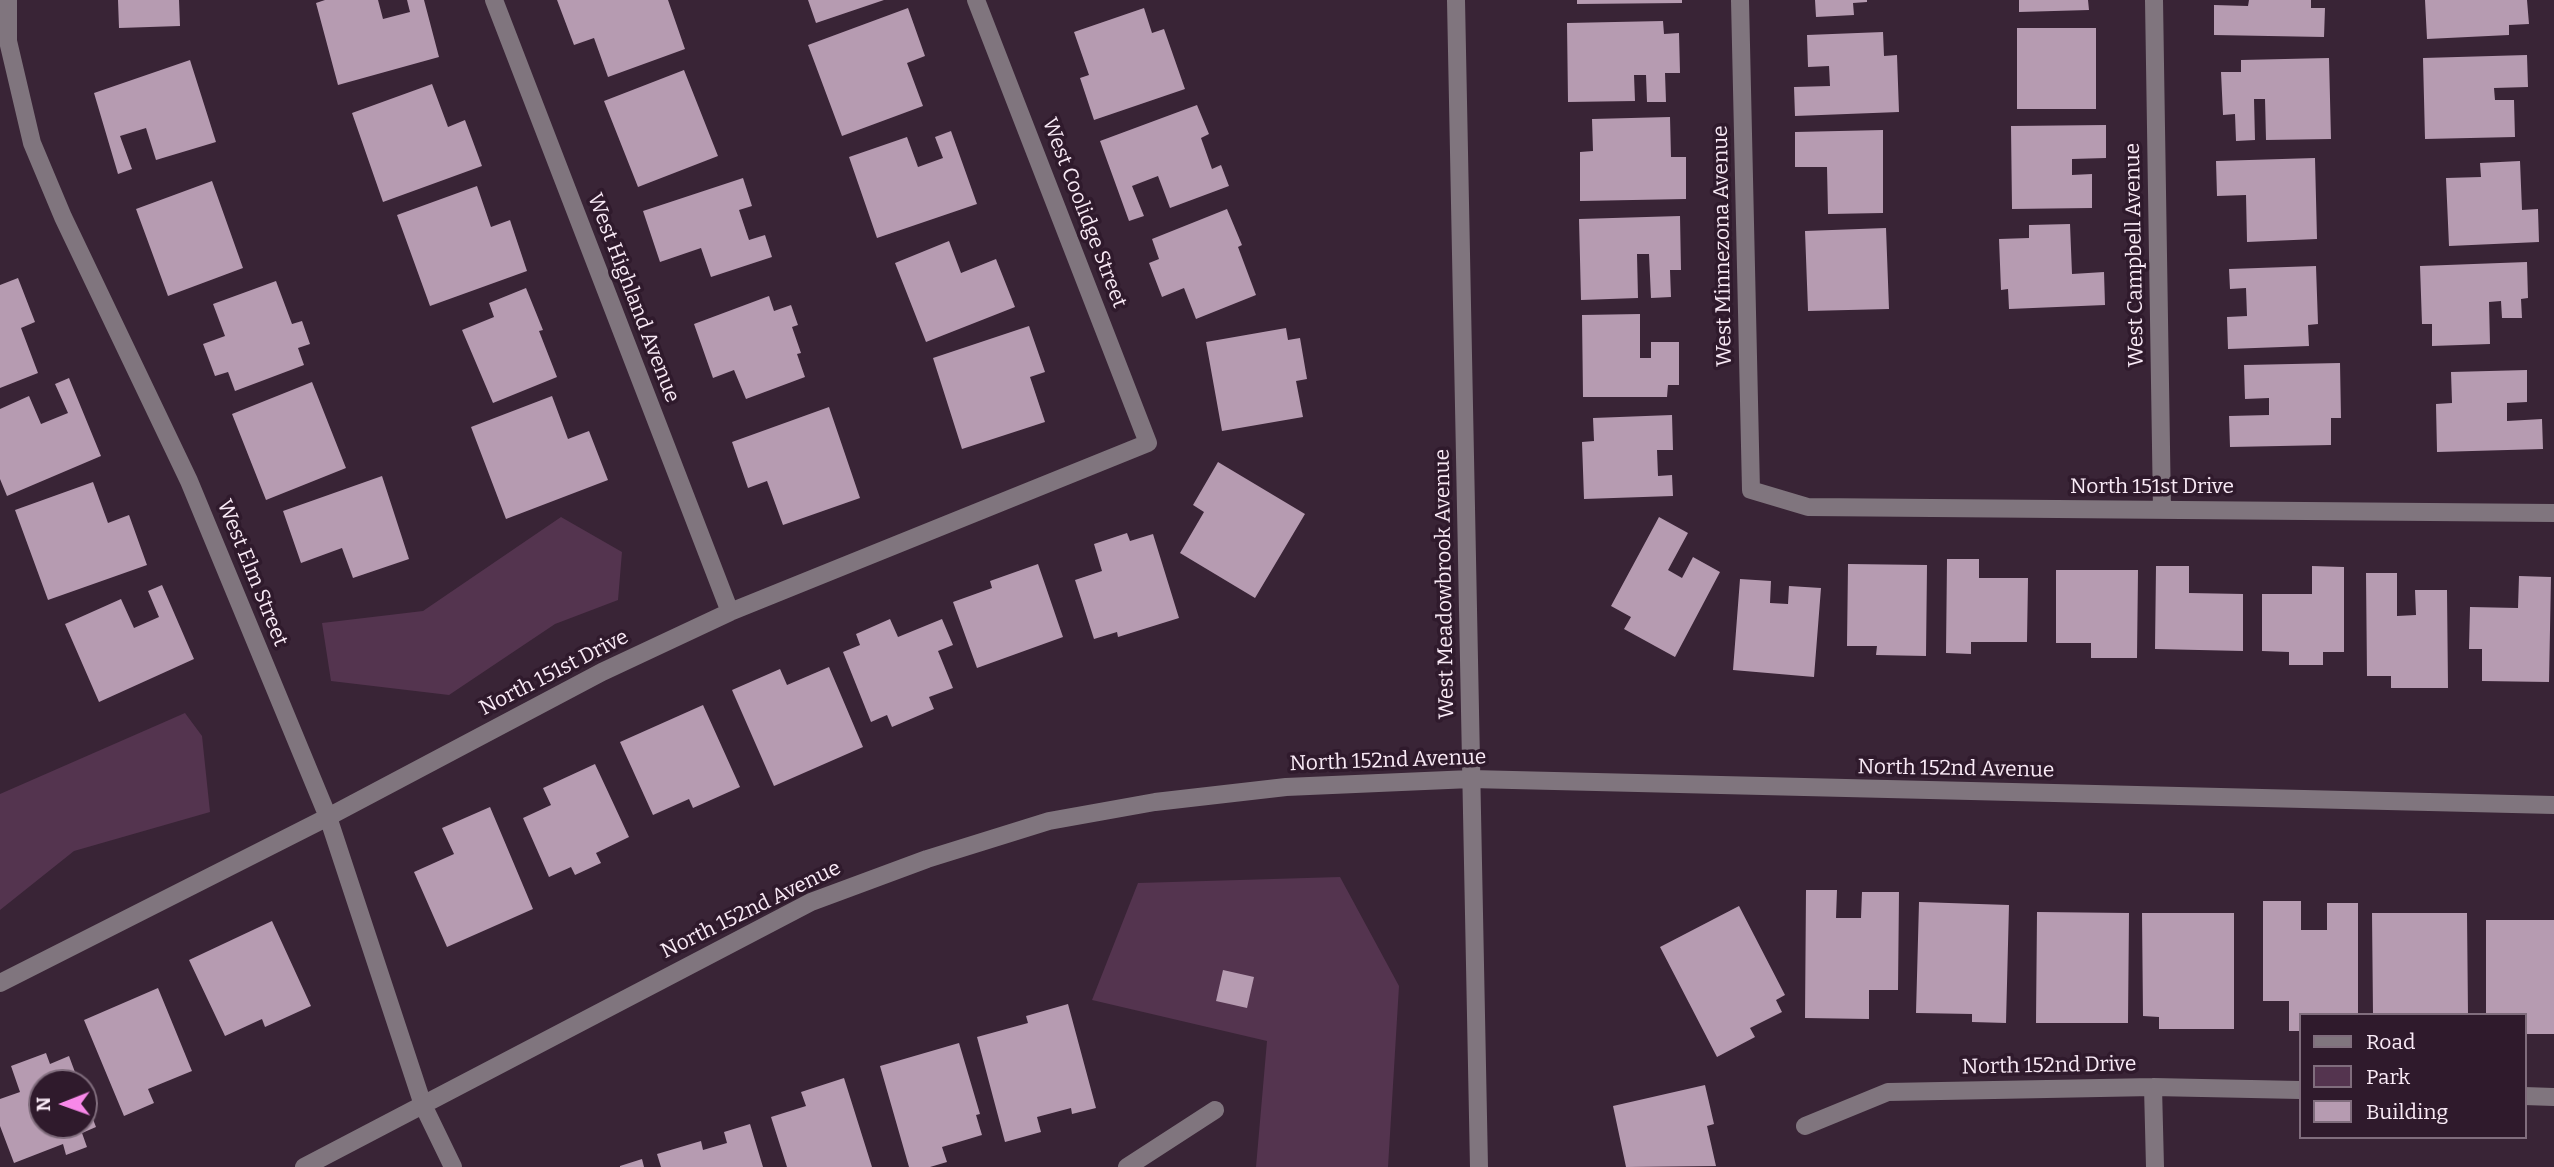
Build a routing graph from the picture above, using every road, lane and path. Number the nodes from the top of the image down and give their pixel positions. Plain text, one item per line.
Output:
1 (8, 0) edge
2 (494, 0) edge
3 (1456, 0) edge
4 (1740, 0) edge
5 (2154, 0) edge
6 (983, 2) edge
7 (1148, 443) joint
8 (1751, 490) joint
9 (2162, 510) junction
10 (2554, 513) edge
11 (730, 612) junction
12 (1471, 779) junction
13 (2554, 805) edge
14 (328, 817) junction
15 (0, 983) edge
16 (2153, 1087) junction
17 (2298, 1090) edge
18 (2526, 1096) edge
19 (2554, 1097) edge
20 (423, 1105) junction
21 (1214, 1110) dead end
22 (1805, 1126) dead end
23 (304, 1167) edge
24 (453, 1167) edge
25 (1128, 1167) edge
26 (1479, 1167) edge
27 (2155, 1167) edge

1 - 14 street, West Elm Street
2 - 11 street, West Highland Avenue
3 - 12 street, West Meadowbrook Avenue
4 - 8 street, West Minnezona Avenue
5 - 9 street, West Campbell Avenue
6 - 7 street, West Coolidge Street
7 - 11 street, North 151st Drive
8 - 9 street, North 151st Drive
9 - 10 street, North 151st Drive
11 - 14 street, North 151st Drive
12 - 13 street, North 152nd Avenue
12 - 20 street, North 152nd Avenue
12 - 26 street, West Meadowbrook Avenue
14 - 15 street, North 151st Drive
14 - 20 street, West Elm Street
16 - 17 street, North 152nd Drive
16 - 22 street, North 152nd Drive
16 - 27 street
18 - 19 street
20 - 23 street, North 152nd Avenue
20 - 24 street, West Elm Street
21 - 25 street

